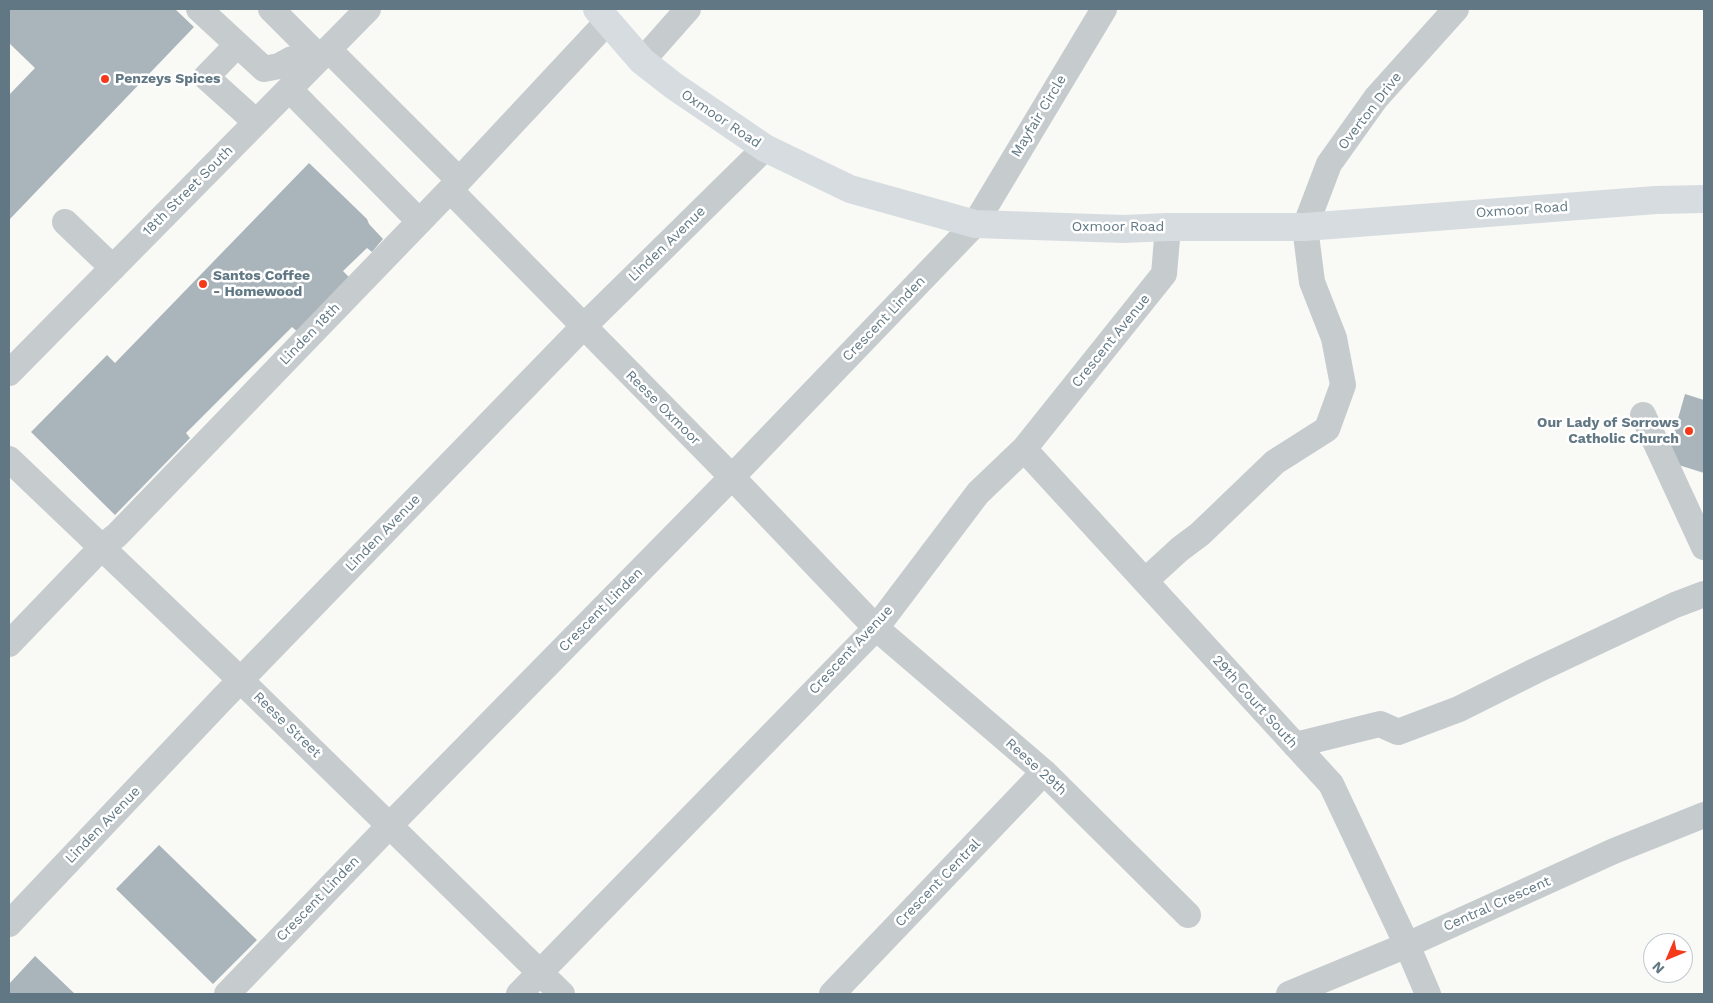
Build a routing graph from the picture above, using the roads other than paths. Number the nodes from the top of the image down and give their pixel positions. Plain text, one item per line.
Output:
1 (199, 9) edge
2 (271, 9) edge
3 (368, 9) edge
4 (688, 9) edge
5 (1104, 9) edge
6 (1456, 9) edge
7 (602, 15) edge
8 (237, 45) junction
9 (324, 54) junction
10 (642, 61) junction
11 (288, 89) junction
12 (256, 122) junction
13 (765, 148) junction
14 (454, 185) junction
15 (1704, 198) edge
16 (419, 221) junction
17 (65, 222) dead end
18 (975, 224) junction
19 (1168, 227) junction
20 (1305, 227) junction
21 (113, 268) junction
22 (583, 327) junction
23 (9, 373) edge
24 (1643, 415) dead end
25 (1024, 449) junction
26 (9, 459) edge
27 (732, 477) junction
28 (102, 546) junction
29 (1704, 547) edge
30 (1144, 581) junction
31 (1704, 594) edge
32 (876, 628) junction
33 (9, 644) edge
34 (241, 680) junction
35 (1295, 745) junction
36 (1044, 772) junction
37 (1704, 815) edge
38 (390, 825) junction
39 (1188, 915) dead end
40 (9, 924) edge
41 (1407, 945) junction
42 (539, 973) junction
43 (226, 994) edge
44 (520, 994) edge
45 (562, 994) edge
46 (832, 994) edge
47 (1290, 994) edge
48 (1428, 994) edge

1 - 8 street
2 - 9 street, Reese Oxmoor
3 - 9 street, 18th Street South
4 - 10 street
5 - 18 street, Mayfair Circle
6 - 20 street, Overton Drive
7 - 10 main road, Oxmoor Road
7 - 14 street, Linden 18th
8 - 9 street
8 - 12 street
9 - 11 street, 18th Street South
9 - 14 street, Reese Oxmoor
10 - 13 main road, Oxmoor Road
11 - 12 street, 18th Street South
11 - 16 street
12 - 21 street, 18th Street South
13 - 18 main road, Oxmoor Road
13 - 22 street, Linden Avenue
14 - 16 street, Linden 18th
14 - 22 street, Reese Oxmoor
15 - 20 main road, Oxmoor Road
16 - 28 street, Linden 18th
17 - 21 street
18 - 19 main road, Oxmoor Road
18 - 27 street, Crescent Linden
19 - 20 main road, Oxmoor Road
19 - 25 street, Crescent Avenue
20 - 30 street
21 - 23 street, 18th Street South
22 - 27 street, Reese Oxmoor
22 - 34 street, Linden Avenue
24 - 29 street
25 - 30 street, 29th Court South
25 - 32 street, Crescent Avenue
26 - 28 street, Reese Street
27 - 32 street, Reese Oxmoor
27 - 38 street, Crescent Linden
28 - 33 street, Linden 18th
28 - 34 street, Reese Street
30 - 35 street, 29th Court South
31 - 35 street
32 - 36 street, Reese 29th
32 - 42 street, Crescent Avenue
34 - 38 street, Reese Street
34 - 40 street, Linden Avenue
35 - 41 street, 29th Court South
36 - 39 street, Reese 29th
36 - 46 street, Crescent Central
37 - 41 street, Central Crescent
38 - 42 street, Reese Street
38 - 43 street, Crescent Linden
41 - 47 street, Central Crescent
41 - 48 street, 29th Court South
42 - 44 street, Crescent Avenue
42 - 45 street, Reese Street

